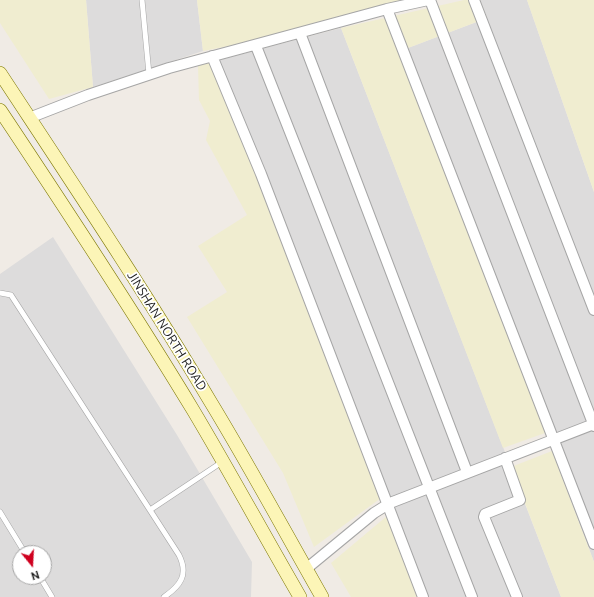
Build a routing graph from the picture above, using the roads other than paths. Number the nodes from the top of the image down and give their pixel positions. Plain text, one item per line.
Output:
1 (142, 0) edge
2 (429, 0) edge
3 (474, 0) edge
4 (387, 9) junction
5 (300, 33) junction
6 (256, 46) junction
7 (212, 56) junction
8 (0, 73) edge
9 (149, 74) junction
10 (0, 110) edge
11 (30, 118) junction
12 (0, 293) edge
13 (594, 310) edge
14 (594, 425) edge
15 (554, 439) junction
16 (505, 458) junction
17 (222, 461) junction
18 (468, 472) junction
19 (429, 487) junction
20 (387, 505) junction
21 (150, 510) junction
22 (0, 512) edge
23 (594, 544) edge
24 (20, 545) edge
25 (306, 569) junction
26 (45, 585) edge
27 (320, 596) edge
28 (52, 597) edge
29 (164, 597) edge
30 (300, 597) edge
31 (423, 597) edge
32 (472, 597) edge
33 (517, 597) edge

1 - 9 lane
2 - 4 street
2 - 14 street
3 - 13 street
4 - 5 street
4 - 15 street
5 - 6 street
5 - 18 street
6 - 7 street
6 - 19 street
7 - 9 street
7 - 20 street
8 - 11 main road, JINSHAN NORTH ROAD
9 - 11 street
10 - 17 main road, JINSHAN NORTH ROAD
11 - 25 main road, JINSHAN NORTH ROAD
12 - 21 lane
14 - 15 street
15 - 16 street
15 - 23 street
16 - 18 street
16 - 33 street
17 - 21 lane
17 - 30 main road, JINSHAN NORTH ROAD
18 - 19 street
19 - 20 street
19 - 32 street
20 - 25 street
20 - 31 street
21 - 29 lane
22 - 24 lane
25 - 27 main road, JINSHAN NORTH ROAD
26 - 28 lane

